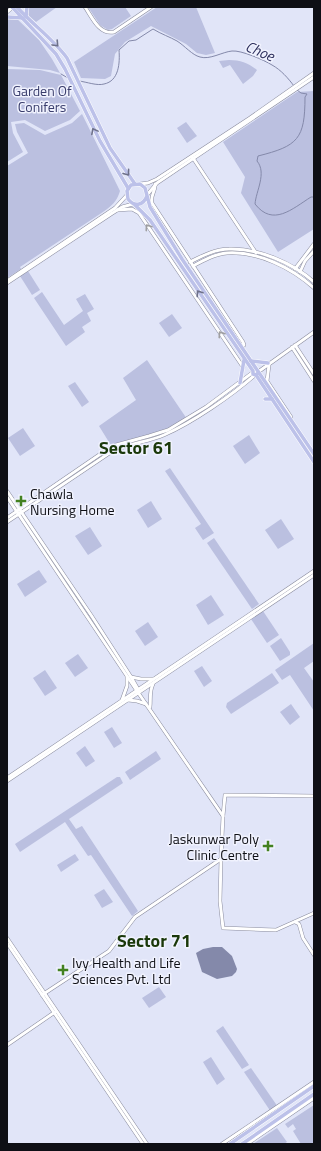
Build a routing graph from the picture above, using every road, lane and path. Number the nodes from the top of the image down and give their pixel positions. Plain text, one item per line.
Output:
1 (13, 7) edge
2 (17, 7) edge
3 (26, 7) edge
4 (85, 7) edge
5 (151, 7) edge
6 (7, 12) edge
7 (7, 17) edge
8 (24, 18) junction
9 (314, 72) edge
10 (314, 77) edge
11 (299, 85) junction
12 (276, 101) junction
13 (193, 158) junction
14 (138, 184) junction
15 (155, 184) junction
16 (128, 188) junction
17 (127, 195) junction
18 (147, 196) junction
19 (134, 204) junction
20 (117, 210) junction
21 (314, 244) edge
22 (314, 251) edge
23 (256, 253) junction
24 (190, 262) junction
25 (193, 266) junction
26 (295, 268) junction
27 (300, 271) junction
28 (292, 272) junction
29 (298, 275) junction
30 (7, 282) edge
31 (314, 282) edge
32 (314, 288) edge
33 (314, 332) edge
34 (293, 346) junction
35 (242, 347) junction
36 (244, 359) junction
37 (251, 361) junction
38 (270, 363) junction
39 (243, 367) junction
40 (256, 372) junction
41 (314, 374) edge
42 (314, 381) edge
43 (240, 382) junction
44 (275, 395) junction
45 (265, 399) dead end
46 (272, 399) junction
47 (130, 443) junction
48 (314, 453) edge
49 (314, 462) edge
50 (7, 491) edge
51 (7, 497) edge
52 (12, 504) junction
53 (19, 512) junction
54 (11, 515) junction
55 (7, 518) edge
56 (7, 522) edge
57 (314, 571) edge
58 (314, 575) edge
59 (126, 674) junction
60 (131, 677) junction
61 (154, 681) junction
62 (139, 692) junction
63 (122, 700) junction
64 (128, 700) junction
65 (149, 706) junction
66 (7, 778) edge
67 (7, 781) edge
68 (314, 796) edge
69 (223, 816) junction
70 (221, 859) junction
71 (314, 913) edge
72 (295, 922) junction
73 (7, 938) edge
74 (7, 943) edge
75 (314, 955) edge
76 (44, 994) junction
77 (55, 1013) junction
78 (7, 1045) edge
79 (314, 1082) edge
80 (314, 1086) edge
81 (314, 1094) edge
82 (314, 1098) edge
83 (143, 1144) edge
84 (147, 1144) edge
85 (222, 1144) edge
86 (230, 1144) edge
87 (242, 1144) edge
88 (247, 1144) edge

1 - 6 street
1 - 8 main road
2 - 8 main road
3 - 8 main road
4 - 5 street
7 - 8 main road
8 -> 14 main road
16 -> 8 main road
9 - 11 street
10 - 11 street
11 - 12 street
12 - 13 street
12 - 14 street
13 - 15 street
13 - 23 street
14 - 16 main road
14 - 18 main road
15 - 18 street
15 - 24 street
16 - 17 main road
17 - 19 main road
17 - 30 street
18 - 19 main road
18 - 35 main road
19 - 20 street
36 -> 19 main road
20 - 30 street
39 -> 20 street
21 - 26 street
22 - 27 street
23 - 24 street
23 - 26 street
24 - 25 street
25 - 28 street
25 - 35 street
26 - 27 street
26 - 28 street
27 - 29 street
27 - 31 street
28 - 29 street
29 - 32 street
33 - 34 street
34 - 38 street
34 - 41 street
34 - 42 street
35 - 37 main road
36 - 39 main road
36 - 40 main road
37 - 38 main road
37 - 40 main road
38 - 40 street
38 - 44 street
39 - 43 main road
40 - 43 street
40 - 44 main road
40 - 46 main road
40 - 47 street
43 - 47 street
44 - 48 main road
45 - 46 main road
46 - 49 main road
47 - 53 street
50 - 53 street
51 - 52 street
52 - 53 street
52 - 54 street
53 - 54 street
53 - 56 street
53 - 59 street
53 - 60 street
54 - 55 street
57 - 61 street
58 - 61 street
59 - 62 street
59 - 63 street
60 - 61 street
60 - 62 street
61 - 62 street
61 - 65 street
62 - 63 street
62 - 64 street
62 - 65 street
63 - 66 street
64 - 65 street
64 - 67 street
65 - 69 street
68 - 69 street
69 - 70 street
70 - 72 street
70 - 76 street
71 - 72 street
72 - 75 street
73 - 76 street
74 - 76 street
76 - 77 street
77 - 78 street
77 - 83 street
77 - 84 street
79 - 85 street
80 - 86 main road
81 - 87 main road
82 - 88 street

